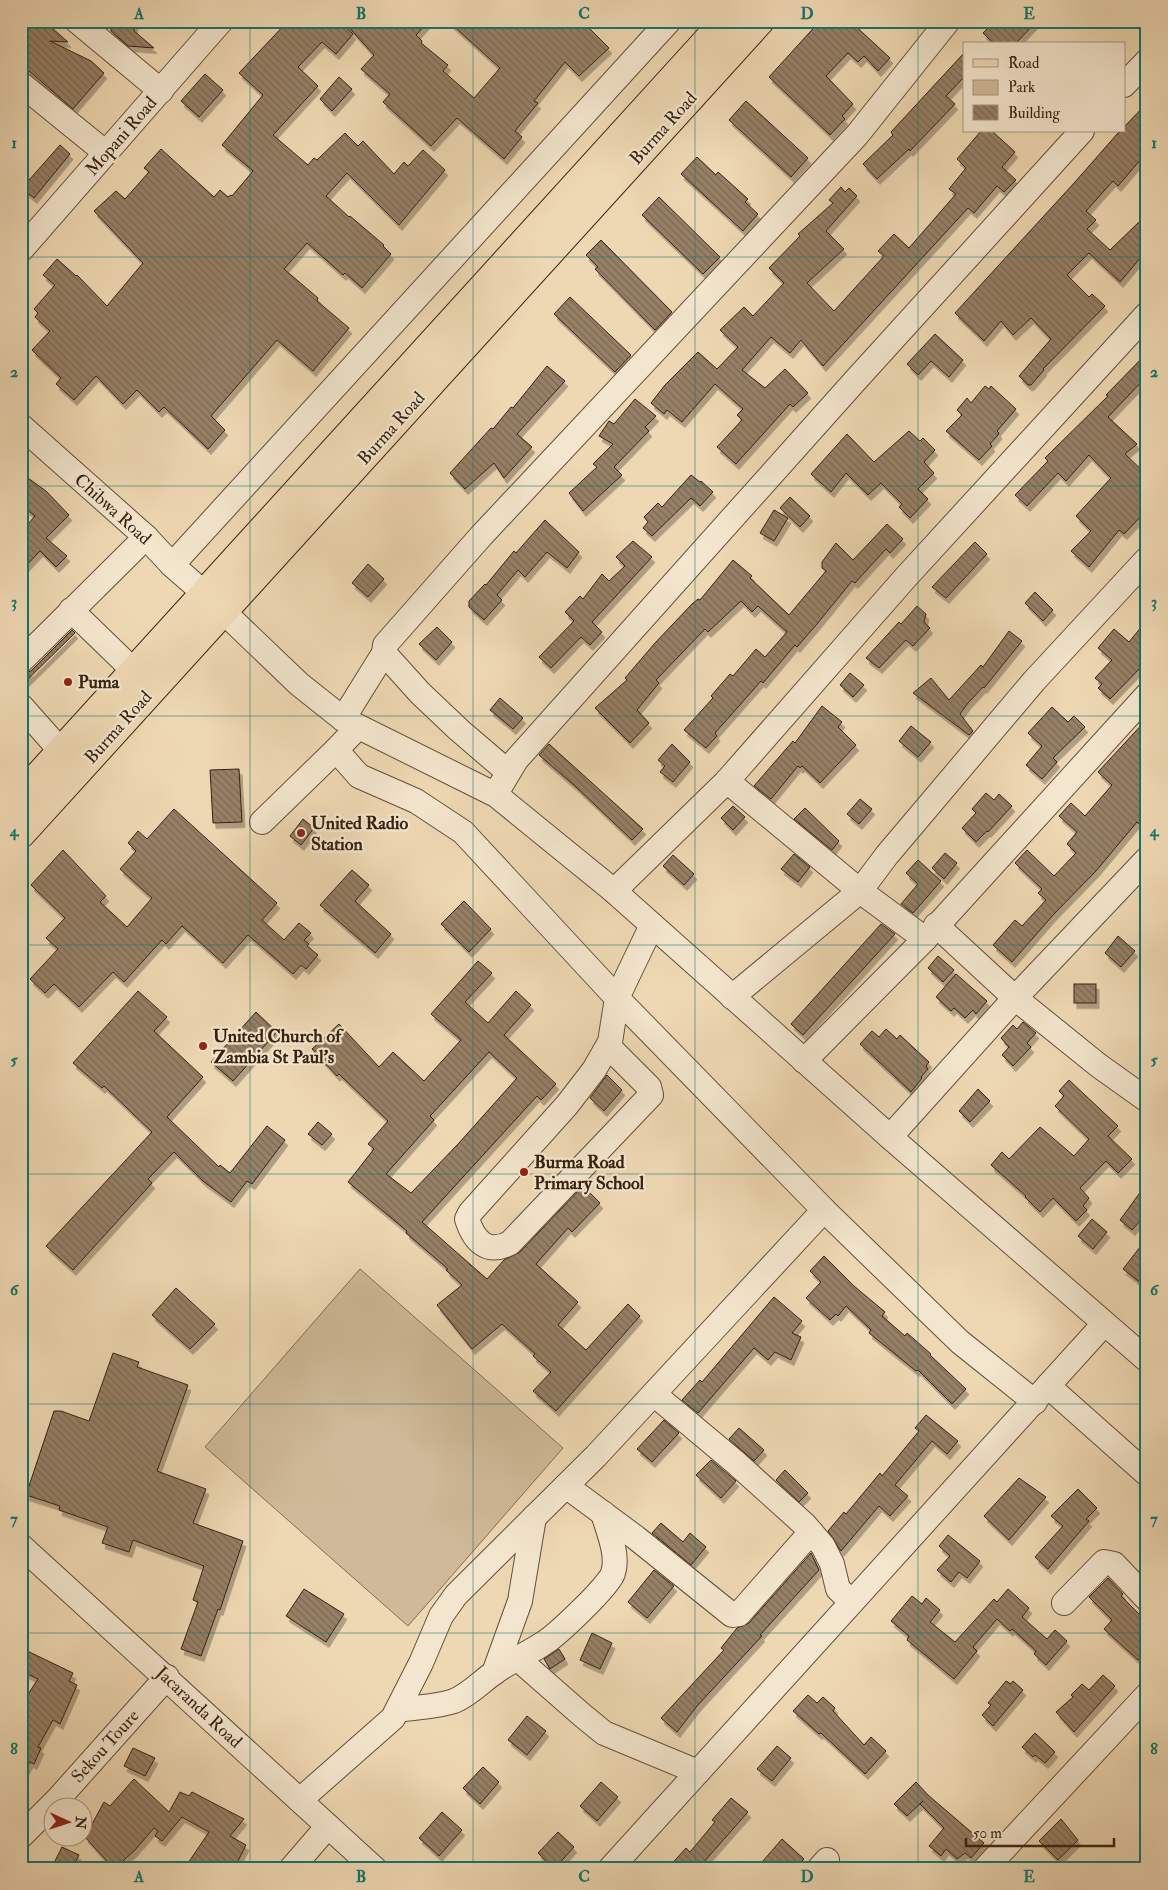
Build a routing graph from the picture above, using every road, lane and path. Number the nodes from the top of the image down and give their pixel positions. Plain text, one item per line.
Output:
1 (77, 21) edge
2 (221, 21) edge
3 (669, 21) edge
4 (726, 21) edge
5 (760, 21) edge
6 (948, 21) edge
7 (1147, 61) edge
8 (1126, 83) edge
9 (21, 84) edge
10 (160, 91) junction
11 (1081, 132) edge
12 (106, 153) junction
13 (21, 250) edge
14 (1147, 314) edge
15 (21, 426) edge
16 (146, 537) junction
17 (1147, 559) edge
18 (172, 565) junction
19 (214, 602) junction
20 (71, 610) junction
21 (384, 653) junction
22 (21, 661) edge
23 (134, 671) junction
24 (1147, 695) edge
25 (21, 706) edge
26 (350, 723) junction
27 (336, 750) junction
28 (61, 751) junction
29 (508, 772) junction
30 (727, 780) junction
31 (23, 790) edge
32 (496, 796) junction
33 (262, 822) dead end
34 (21, 834) edge
35 (1147, 859) edge
36 (614, 891) junction
37 (860, 891) junction
38 (652, 925) junction
39 (931, 932) junction
40 (732, 997) junction
41 (617, 998) junction
42 (1015, 998) junction
43 (608, 1046) junction
44 (804, 1061) junction
45 (1147, 1100) edge
46 (890, 1137) junction
47 (824, 1210) junction
48 (1104, 1324) junction
49 (1147, 1360) edge
50 (655, 1394) junction
51 (1041, 1394) junction
52 (1147, 1474) edge
53 (566, 1486) junction
54 (603, 1513) junction
55 (534, 1517) junction
56 (812, 1532) junction
57 (21, 1546) edge
58 (1147, 1599) edge
59 (852, 1602) junction
60 (1064, 1603) dead end
61 (517, 1658) junction
62 (494, 1672) junction
63 (167, 1677) junction
64 (1147, 1695) edge
65 (398, 1710) junction
66 (698, 1772) junction
67 (300, 1800) junction
68 (328, 1826) junction
69 (21, 1836) edge
70 (291, 1869) edge
71 (375, 1869) edge
72 (610, 1869) edge
73 (985, 1869) edge

1 - 10 street
2 - 10 street, Mopani Road
3 - 18 street
4 - 19 main road, Burma Road
5 - 19 main road, Burma Road
6 - 21 street
7 - 8 street
9 - 12 street
10 - 12 street, Mopani Road
11 - 29 street
12 - 13 street, Mopani Road
14 - 30 street
15 - 16 street, Chibwa Road
16 - 18 street, Chibwa Road
16 - 20 street
17 - 37 street
18 - 19 street, Chibwa Road
19 - 23 main road, Burma Road
19 - 26 street, Chibwa Road
19 - 34 main road, Burma Road
20 - 22 street
20 - 23 street
21 - 26 street
21 - 29 street
23 - 28 main road, Burma Road
24 - 39 street
25 - 28 street
26 - 27 street
26 - 32 street, Chibwa Road
27 - 33 street
27 - 41 street
28 - 31 main road, Burma Road
29 - 32 street
30 - 36 street
30 - 37 street
32 - 36 street, Chibwa Road
35 - 42 street
36 - 38 street, Chibwa Road
37 - 39 street
37 - 40 street
38 - 40 street, Chibwa Road
38 - 41 street
39 - 42 street
39 - 44 street
40 - 44 street, Chibwa Road
41 - 43 street
41 - 47 street
42 - 45 street
42 - 46 street
43 - 43 street
44 - 46 street, Chibwa Road
46 - 48 street, Chibwa Road
47 - 50 street
47 - 51 street
48 - 49 street, Chibwa Road
48 - 51 street
50 - 53 street
50 - 56 street
51 - 52 street
51 - 59 street
53 - 54 street
53 - 55 street
54 - 56 street
54 - 61 street
55 - 62 street
55 - 65 street
56 - 59 street
57 - 63 street, Jacaranda Road
58 - 60 street
59 - 66 street
61 - 62 street
61 - 66 street
62 - 65 street
63 - 67 street, Jacaranda Road
63 - 69 street, Sekou Toure
64 - 73 street
65 - 67 street
66 - 72 street
67 - 68 street, Jacaranda Road
68 - 70 street
68 - 71 street, Jacaranda Road

